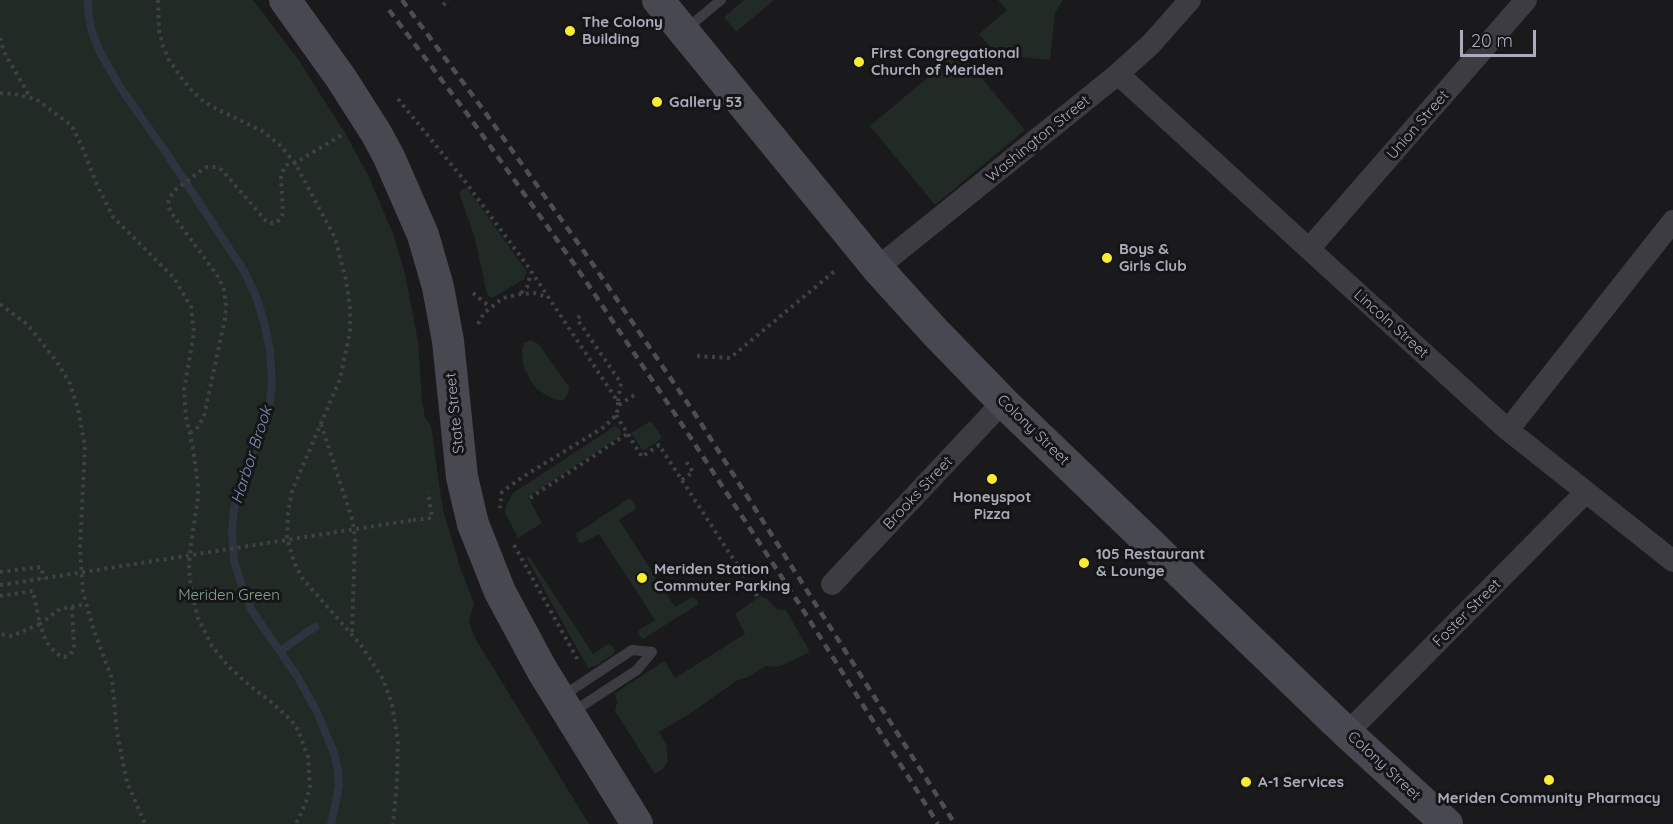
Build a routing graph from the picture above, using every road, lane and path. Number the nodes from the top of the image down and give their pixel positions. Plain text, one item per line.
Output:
1 (158, 0) edge
2 (285, 0) edge
3 (449, 0) edge
4 (658, 0) edge
5 (721, 0) edge
6 (1190, 0) edge
7 (1526, 0) edge
8 (443, 5) dead end
9 (683, 31) junction
10 (0, 38) edge
11 (1118, 74) junction
12 (0, 93) edge
13 (30, 98) junction
14 (398, 99) dead end
15 (345, 133) dead end
16 (295, 163) junction
17 (1673, 221) edge
18 (1309, 249) junction
19 (877, 268) junction
20 (836, 270) dead end
21 (531, 272) junction
22 (473, 293) dead end
23 (521, 294) junction
24 (547, 297) junction
25 (0, 304) edge
26 (490, 307) junction
27 (580, 316) dead end
28 (478, 324) dead end
29 (697, 356) dead end
30 (636, 394) dead end
31 (1003, 402) junction
32 (618, 404) junction
33 (616, 415) junction
34 (321, 424) junction
35 (1508, 430) junction
36 (190, 433) junction
37 (627, 434) junction
38 (685, 460) dead end
39 (682, 480) junction
40 (428, 492) dead end
41 (1586, 492) junction
42 (530, 498) dead end
43 (500, 514) dead end
44 (510, 537) dead end
45 (1673, 561) edge
46 (0, 572) edge
47 (44, 579) junction
48 (832, 584) dead end
49 (0, 585) edge
50 (0, 596) edge
51 (758, 597) dead end
52 (86, 604) junction
53 (72, 607) junction
54 (40, 624) junction
55 (0, 634) edge
56 (352, 634) junction
57 (579, 662) dead end
58 (564, 706) junction
59 (1347, 733) junction
60 (145, 824) edge
61 (296, 824) edge
62 (393, 824) edge
63 (637, 824) edge
64 (1447, 824) edge

1 - 16 path
2 - 58 main road, State Street
3 - 8 path
4 - 9 main road, Colony Street
5 - 9 lane
6 - 11 street, Washington Street
7 - 18 street, Union Street
9 - 19 main road, Colony Street
10 - 13 path
11 - 18 street, Lincoln Street
11 - 19 street, Washington Street
12 - 13 path
13 - 36 path
14 - 21 path
15 - 16 path
16 - 34 path
16 - 36 path
17 - 35 street
18 - 35 street, Lincoln Street
19 - 31 main road, Colony Street
20 - 29 path
21 - 23 path
21 - 24 path
22 - 26 path
23 - 24 path
23 - 26 path
24 - 32 path
25 - 52 path
26 - 28 path
27 - 32 path
30 - 32 path
31 - 48 street, Brooks Street
31 - 59 main road, Colony Street
32 - 33 path
33 - 37 path
33 - 43 path
34 - 56 path
34 - 56 path
35 - 41 street, Lincoln Street
36 - 61 path
37 - 39 path
37 - 42 path
38 - 39 path
39 - 51 path
40 - 47 path, bridge
41 - 45 street, Lincoln Street
41 - 59 street, Foster Street
44 - 57 path
46 - 47 path
47 - 49 path, bridge
50 - 54 path
52 - 53 path
52 - 60 path
53 - 54 path
53 - 54 path
54 - 55 path
56 - 62 path
58 - 58 lane
58 - 63 main road, State Street
59 - 64 main road, Colony Street

